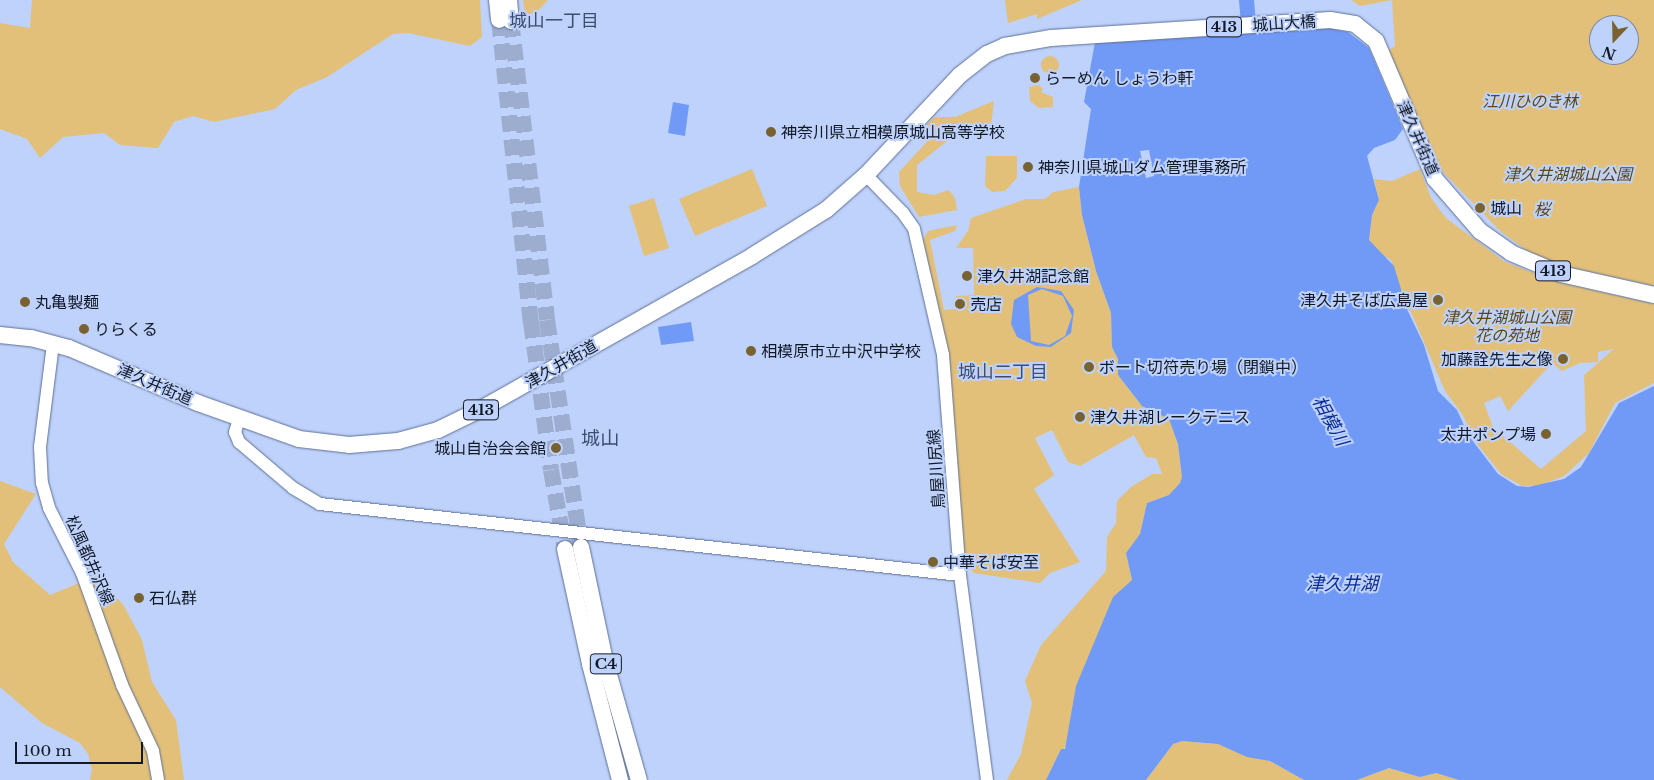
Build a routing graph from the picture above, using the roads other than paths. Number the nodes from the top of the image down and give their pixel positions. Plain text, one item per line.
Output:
1 (497, 0) edge
2 (509, 0) edge
3 (1051, 38) joint
4 (1383, 54) joint
5 (866, 175) junction
6 (1654, 295) edge
7 (0, 335) edge
8 (52, 344) junction
9 (239, 418) junction
10 (960, 575) junction
11 (158, 780) edge
12 (620, 780) edge
13 (639, 780) edge
14 (987, 780) edge

1 - 2 highway
3 - 4 highway, 城山大橋 / 413
3 - 5 highway, 津久井街道 / 413
4 - 6 highway, 津久井街道 / 413
5 - 9 highway, 津久井街道 / 413
5 - 10 street, 鳥屋川尻線
7 - 8 highway, 津久井街道 / 413
8 - 9 highway, 津久井街道 / 413
8 - 11 street, 松風都井沢線
9 - 10 street
10 - 14 street, 鳥屋川尻線
12 - 13 highway, C4

